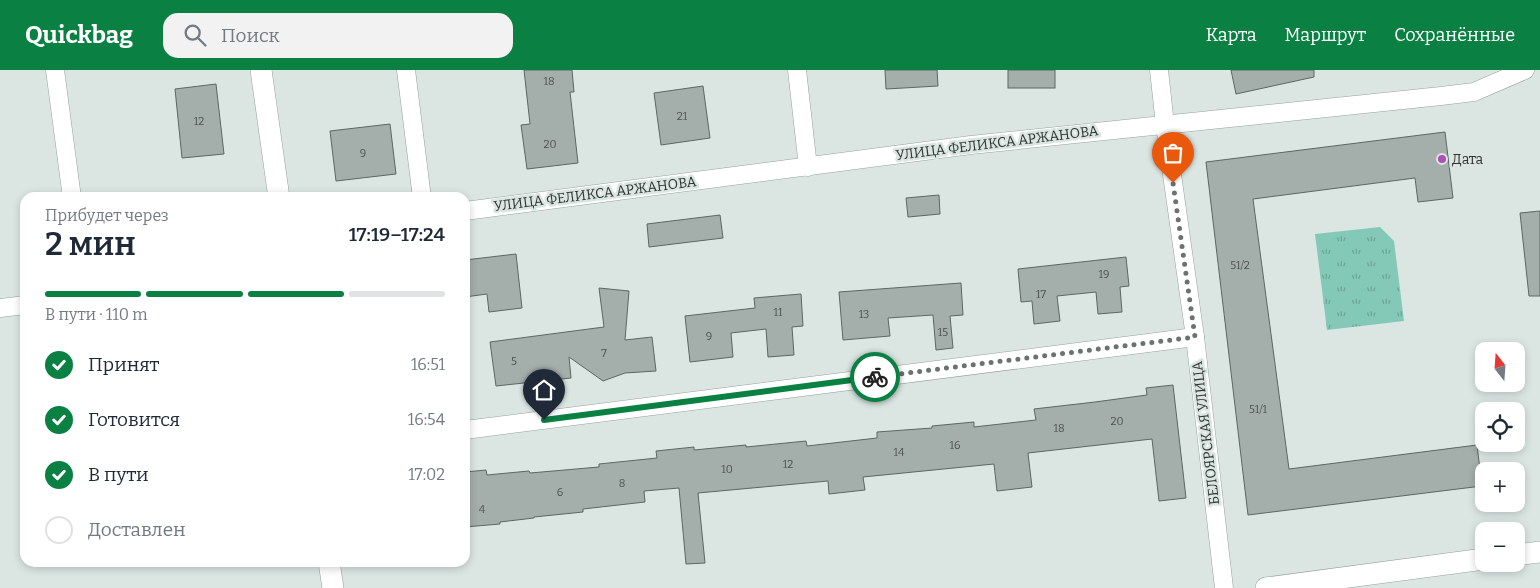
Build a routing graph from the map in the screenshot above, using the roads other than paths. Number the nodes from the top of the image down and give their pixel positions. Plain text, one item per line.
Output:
1 (55, 70) edge
2 (261, 70) edge
3 (406, 70) edge
4 (797, 70) edge
5 (1159, 70) edge
6 (1525, 70) edge
7 (1164, 125) junction
8 (808, 167) junction
9 (71, 192) edge
10 (278, 192) edge
11 (421, 192) edge
12 (470, 210) edge
13 (20, 306) edge
14 (0, 308) edge
15 (1195, 337) junction
16 (470, 429) edge
17 (1540, 552) edge
18 (1525, 554) edge
19 (1475, 560) edge
20 (330, 567) edge
21 (333, 588) edge
22 (1224, 588) edge
23 (1266, 588) edge

1 - 9 street
2 - 10 street
3 - 11 street
4 - 8 street
5 - 7 street, БЕЛОЯРСКАЯ УЛИЦА
6 - 7 street, УЛИЦА ФЕЛИКСА АРЖАНОВА
7 - 8 street, УЛИЦА ФЕЛИКСА АРЖАНОВА
7 - 15 street, БЕЛОЯРСКАЯ УЛИЦА
8 - 12 street, УЛИЦА ФЕЛИКСА АРЖАНОВА
13 - 14 street
15 - 16 street
15 - 22 street, БЕЛОЯРСКАЯ УЛИЦА
17 - 18 street
19 - 23 street
20 - 21 street

